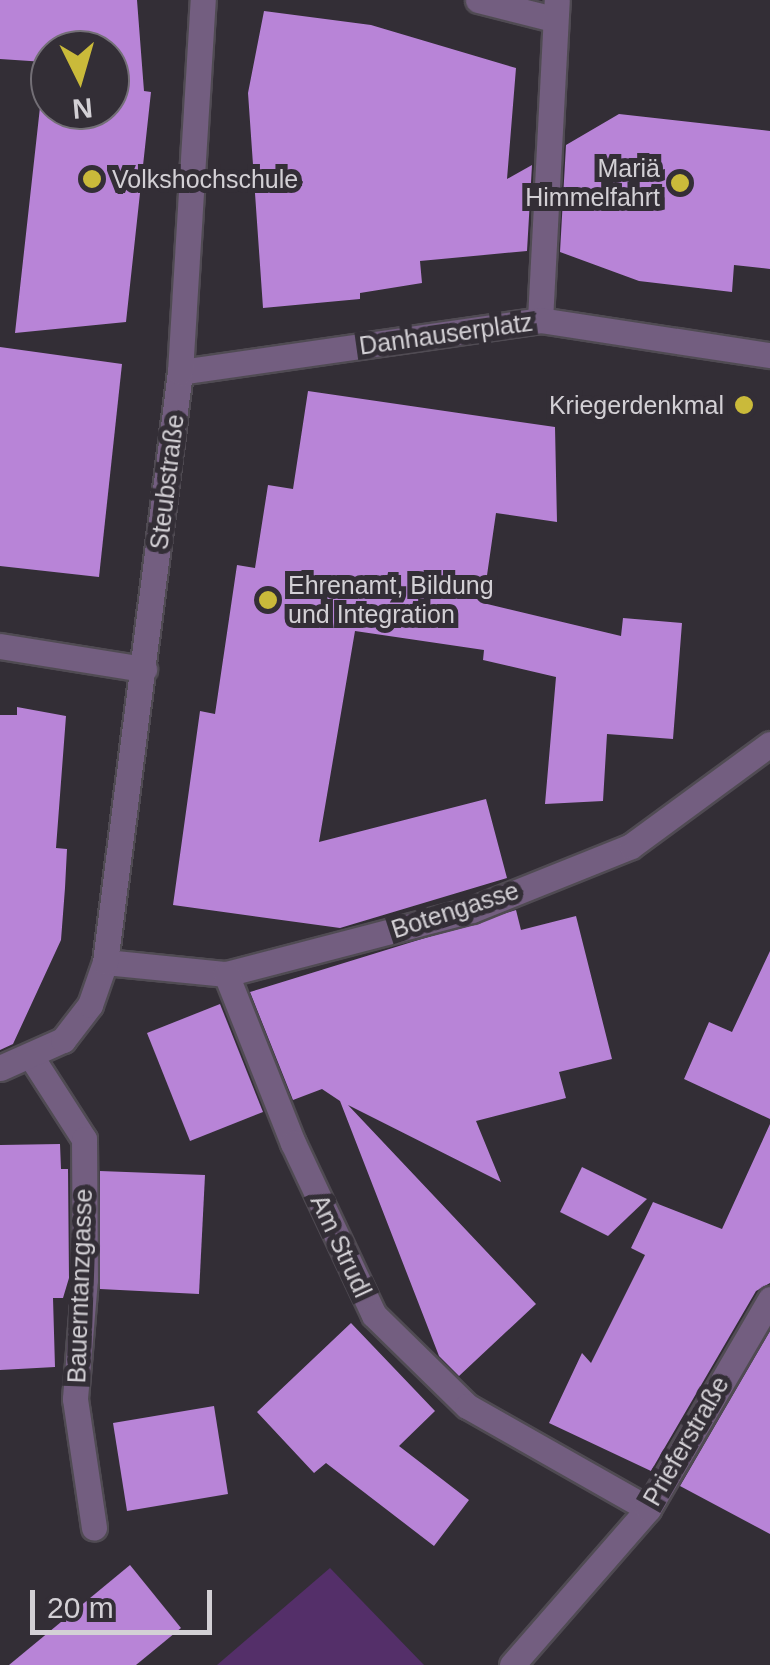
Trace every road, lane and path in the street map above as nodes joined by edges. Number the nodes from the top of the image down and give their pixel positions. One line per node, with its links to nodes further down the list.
1 (203, 0): 6 (street, Steubstraße)
2 (478, 0): 3 (street)
3 (555, 10): 4 (street)
4 (540, 320): 5 (street, Danhauserplatz); 6 (street, Danhauserplatz)
5 (770, 355)
6 (180, 372): 8 (street, Steubstraße)
7 (0, 646): 8 (street)
8 (144, 669): 10 (street, Steubstraße)
9 (770, 744): 11 (street, Botengasse)
10 (105, 962): 11 (street, Botengasse); 12 (street)
11 (226, 974): 15 (street, Am Strudl)
12 (32, 1058): 13 (street); 16 (street, Bauerntanzgasse)
13 (0, 1068)
14 (770, 1299): 15 (street, Prieferstraße)
15 (648, 1509): 17 (street, Prieferstraße)
16 (94, 1528)
17 (512, 1665)

